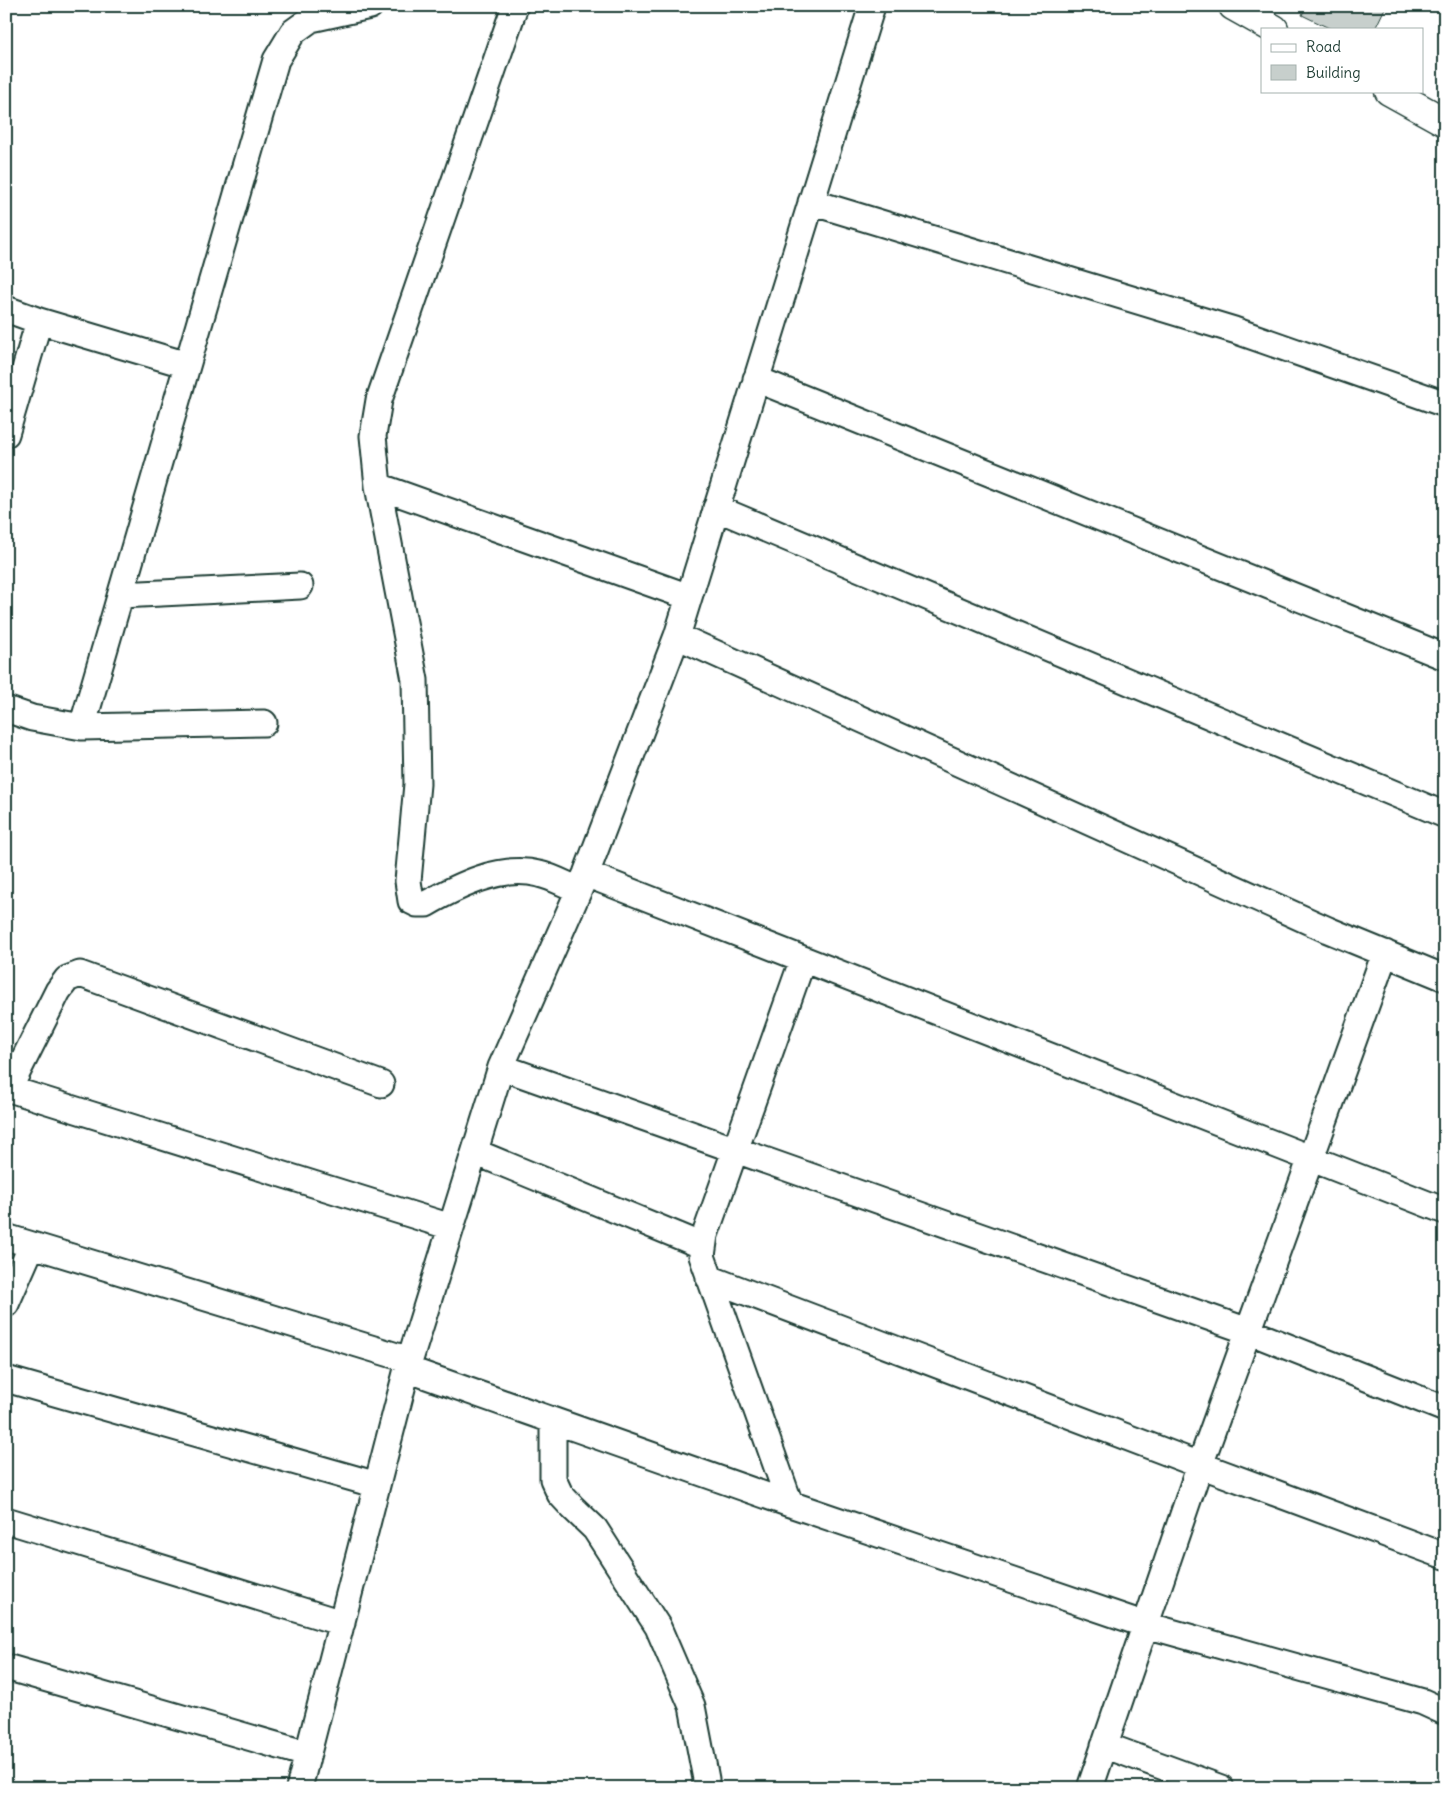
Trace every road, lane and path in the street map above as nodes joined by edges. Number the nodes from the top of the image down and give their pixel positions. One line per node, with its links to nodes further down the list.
1 (370, 6): 11 (street)
2 (515, 6): 15 (street)
3 (872, 6): 8 (street)
4 (1233, 6): 5 (main road)
5 (1272, 28)
6 (1391, 92): 7 (main road)
7 (1445, 122)
8 (810, 202): 12 (street); 13 (street)
9 (6, 309): 10 (street)
10 (39, 321): 11 (street); 14 (street)
11 (187, 365): 18 (street)
12 (756, 379): 16 (street); 21 (street)
13 (1445, 404)
14 (6, 434)
15 (378, 486): 19 (street); 26 (street)
16 (716, 508): 19 (street); 25 (street)
17 (300, 586): 18 (street)
18 (121, 594): 24 (street)
19 (689, 597): 20 (street)
20 (677, 636): 26 (street); 27 (street)
21 (1445, 657)
22 (6, 709): 24 (street)
23 (264, 722): 24 (street)
24 (82, 727)
25 (1445, 815)
26 (582, 882): 28 (street); 30 (street)
27 (1385, 953): 29 (street); 35 (street)
28 (803, 959): 33 (street); 35 (street)
29 (1445, 978)
30 (502, 1067): 33 (street); 34 (street)
31 (380, 1084): 32 (street)
32 (8, 1089): 37 (street)
33 (736, 1149): 40 (street); 43 (street)
34 (475, 1152): 37 (street); 40 (street)
35 (1311, 1158): 36 (street); 43 (street)
36 (1445, 1211)
37 (451, 1227): 44 (street)
38 (6, 1237): 39 (street)
39 (32, 1245): 42 (street); 44 (street)
40 (703, 1246): 41 (street)
41 (709, 1278): 48 (street); 50 (street)
42 (6, 1304)
43 (1248, 1331): 46 (street); 48 (street)
44 (409, 1365): 47 (street); 49 (street)
45 (6, 1379): 49 (street)
46 (1445, 1410)
47 (553, 1421): 50 (street); 60 (street)
48 (1200, 1465): 52 (street); 54 (street)
49 (377, 1485): 53 (street)
50 (790, 1504): 54 (street)
51 (6, 1520): 53 (street)
52 (1445, 1556)
53 (342, 1623): 58 (street)
54 (1146, 1625): 56 (street); 57 (street)
55 (6, 1667): 58 (street)
56 (1445, 1712)
57 (1104, 1745): 61 (street); 62 (street)
58 (308, 1754): 59 (street)
59 (299, 1788)
60 (705, 1788)
61 (1090, 1788)
62 (1221, 1788)

